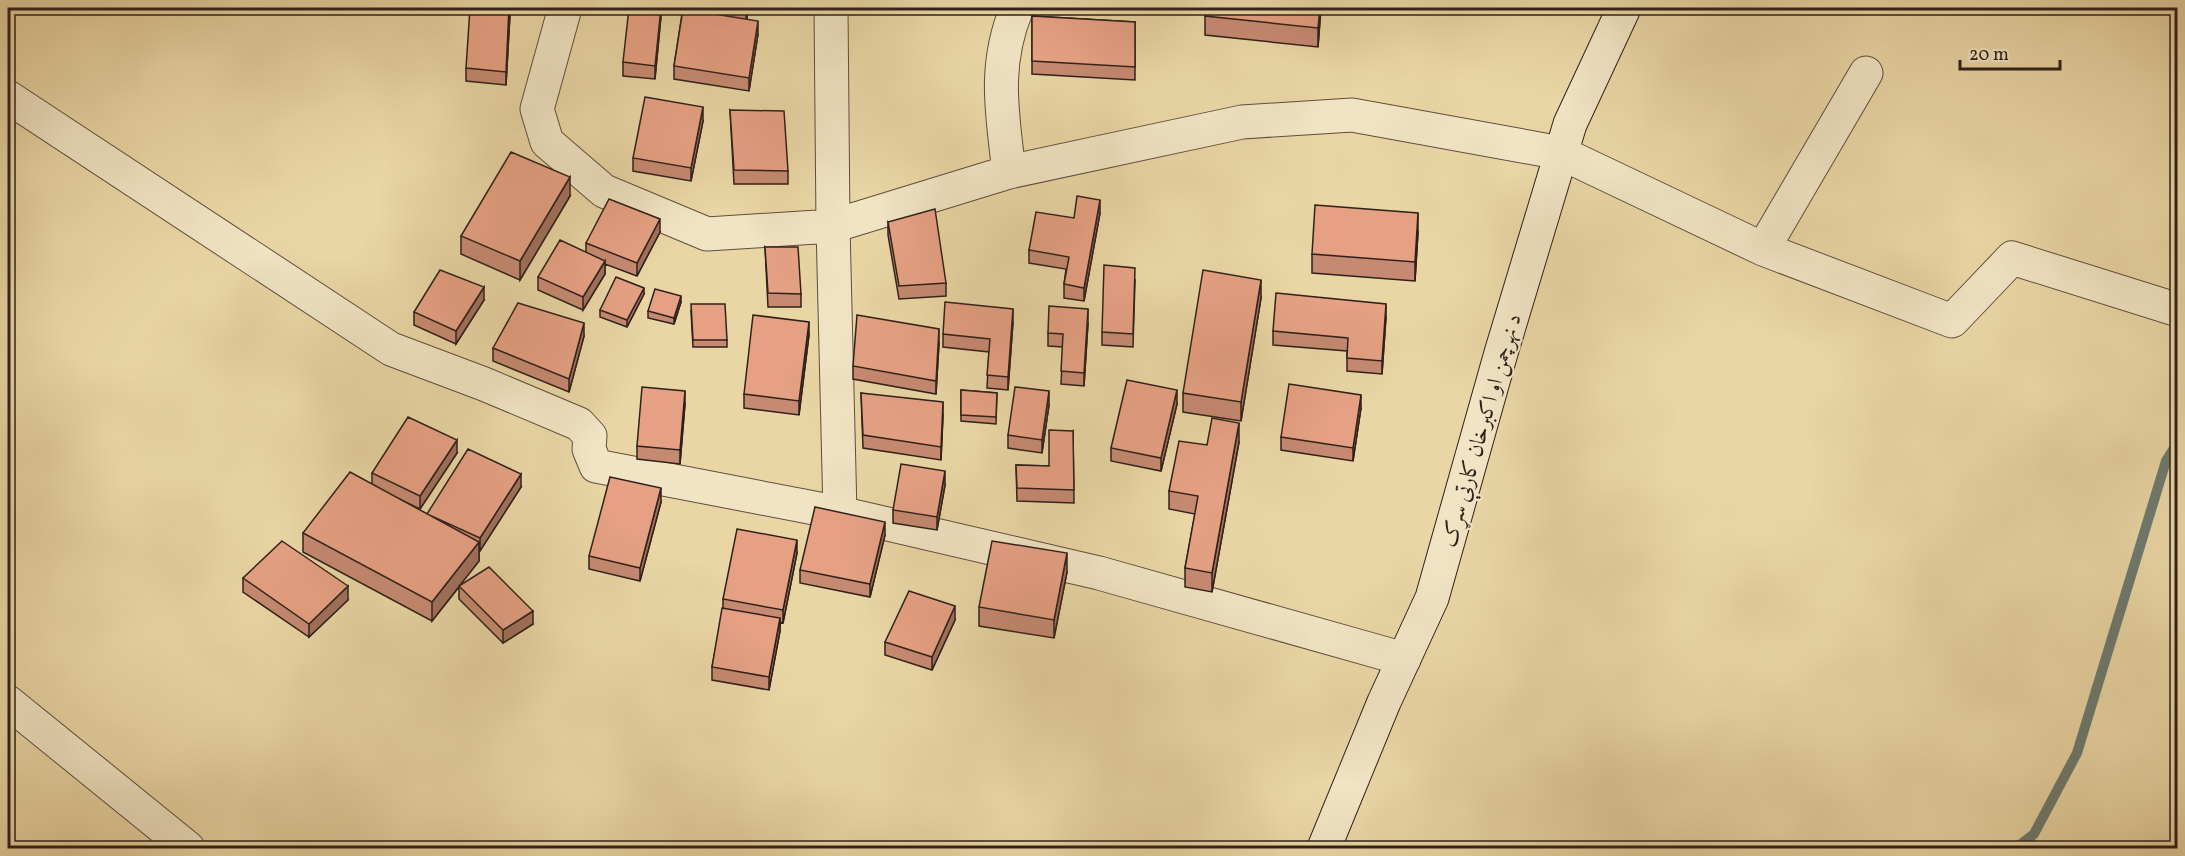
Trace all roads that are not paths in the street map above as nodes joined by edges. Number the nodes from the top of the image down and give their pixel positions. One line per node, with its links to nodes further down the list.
1 (565, 8): 9 (street)
2 (831, 8): 9 (street)
3 (1017, 8): 8 (street)
4 (1624, 8): 7 (street, د نهرچمن او اکبرخان کارتې سړک)
5 (1866, 73): 10 (street)
6 (8, 97): 12 (street)
7 (1561, 153): 8 (street); 10 (street); 13 (street, د نهرچمن او اکبرخان کارتې سړک)
8 (1009, 172): 9 (street)
9 (833, 226): 12 (street)
10 (1763, 249): 11 (street)
11 (2178, 310)
12 (840, 513): 13 (street)
13 (1404, 659): 16 (street, د نهرچمن او اکبرخان کارتې سړک)
14 (8, 702): 15 (street)
15 (188, 849)
16 (1324, 849)

